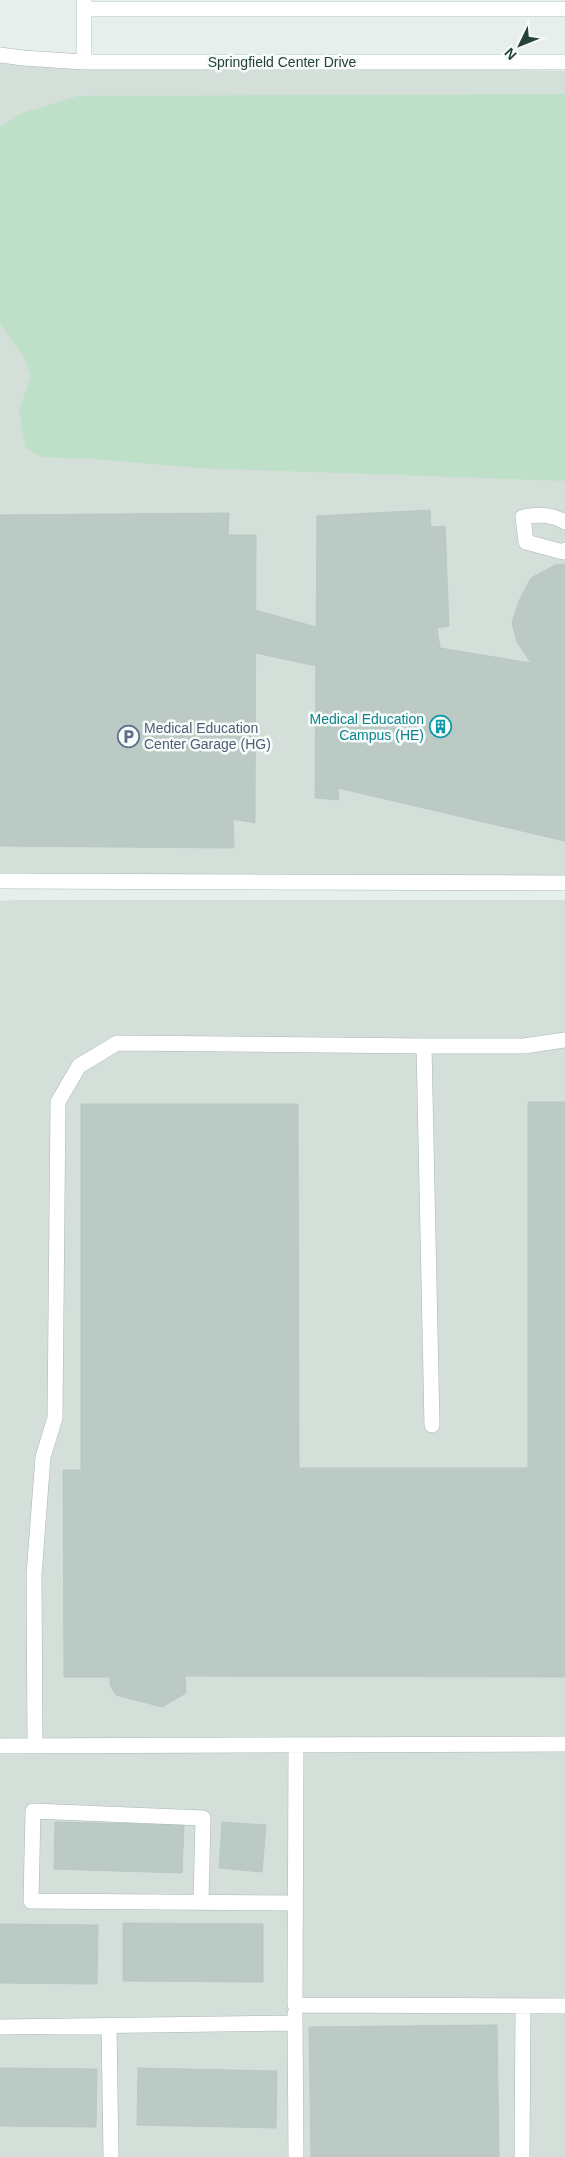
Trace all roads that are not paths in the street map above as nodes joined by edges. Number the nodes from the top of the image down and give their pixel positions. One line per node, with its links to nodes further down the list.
1 (84, 4): 2 (street); 4 (street)
2 (565, 9)
3 (0, 55): 4 (street, Springfield Center Drive)
4 (84, 62): 5 (street, Springfield Center Drive)
5 (565, 62)
6 (565, 522): 7 (street)
7 (565, 550)
8 (0, 881): 9 (street)
9 (565, 883)
10 (565, 1040): 11 (street)
11 (424, 1046): 12 (street); 16 (street)
12 (432, 1425)
13 (565, 1744): 14 (street)
14 (296, 1745): 16 (street); 18 (street)
15 (0, 1746): 16 (street)
16 (35, 1746)
17 (201, 1902): 17 (street); 18 (street)
18 (296, 1903): 19 (street)
19 (295, 2005): 20 (street); 22 (street)
20 (523, 2006): 21 (street); 27 (street)
21 (565, 2006)
22 (295, 2024): 23 (street); 26 (street)
23 (109, 2026): 24 (street); 25 (street)
24 (0, 2028)
25 (111, 2157)
26 (296, 2157)
27 (522, 2157)

